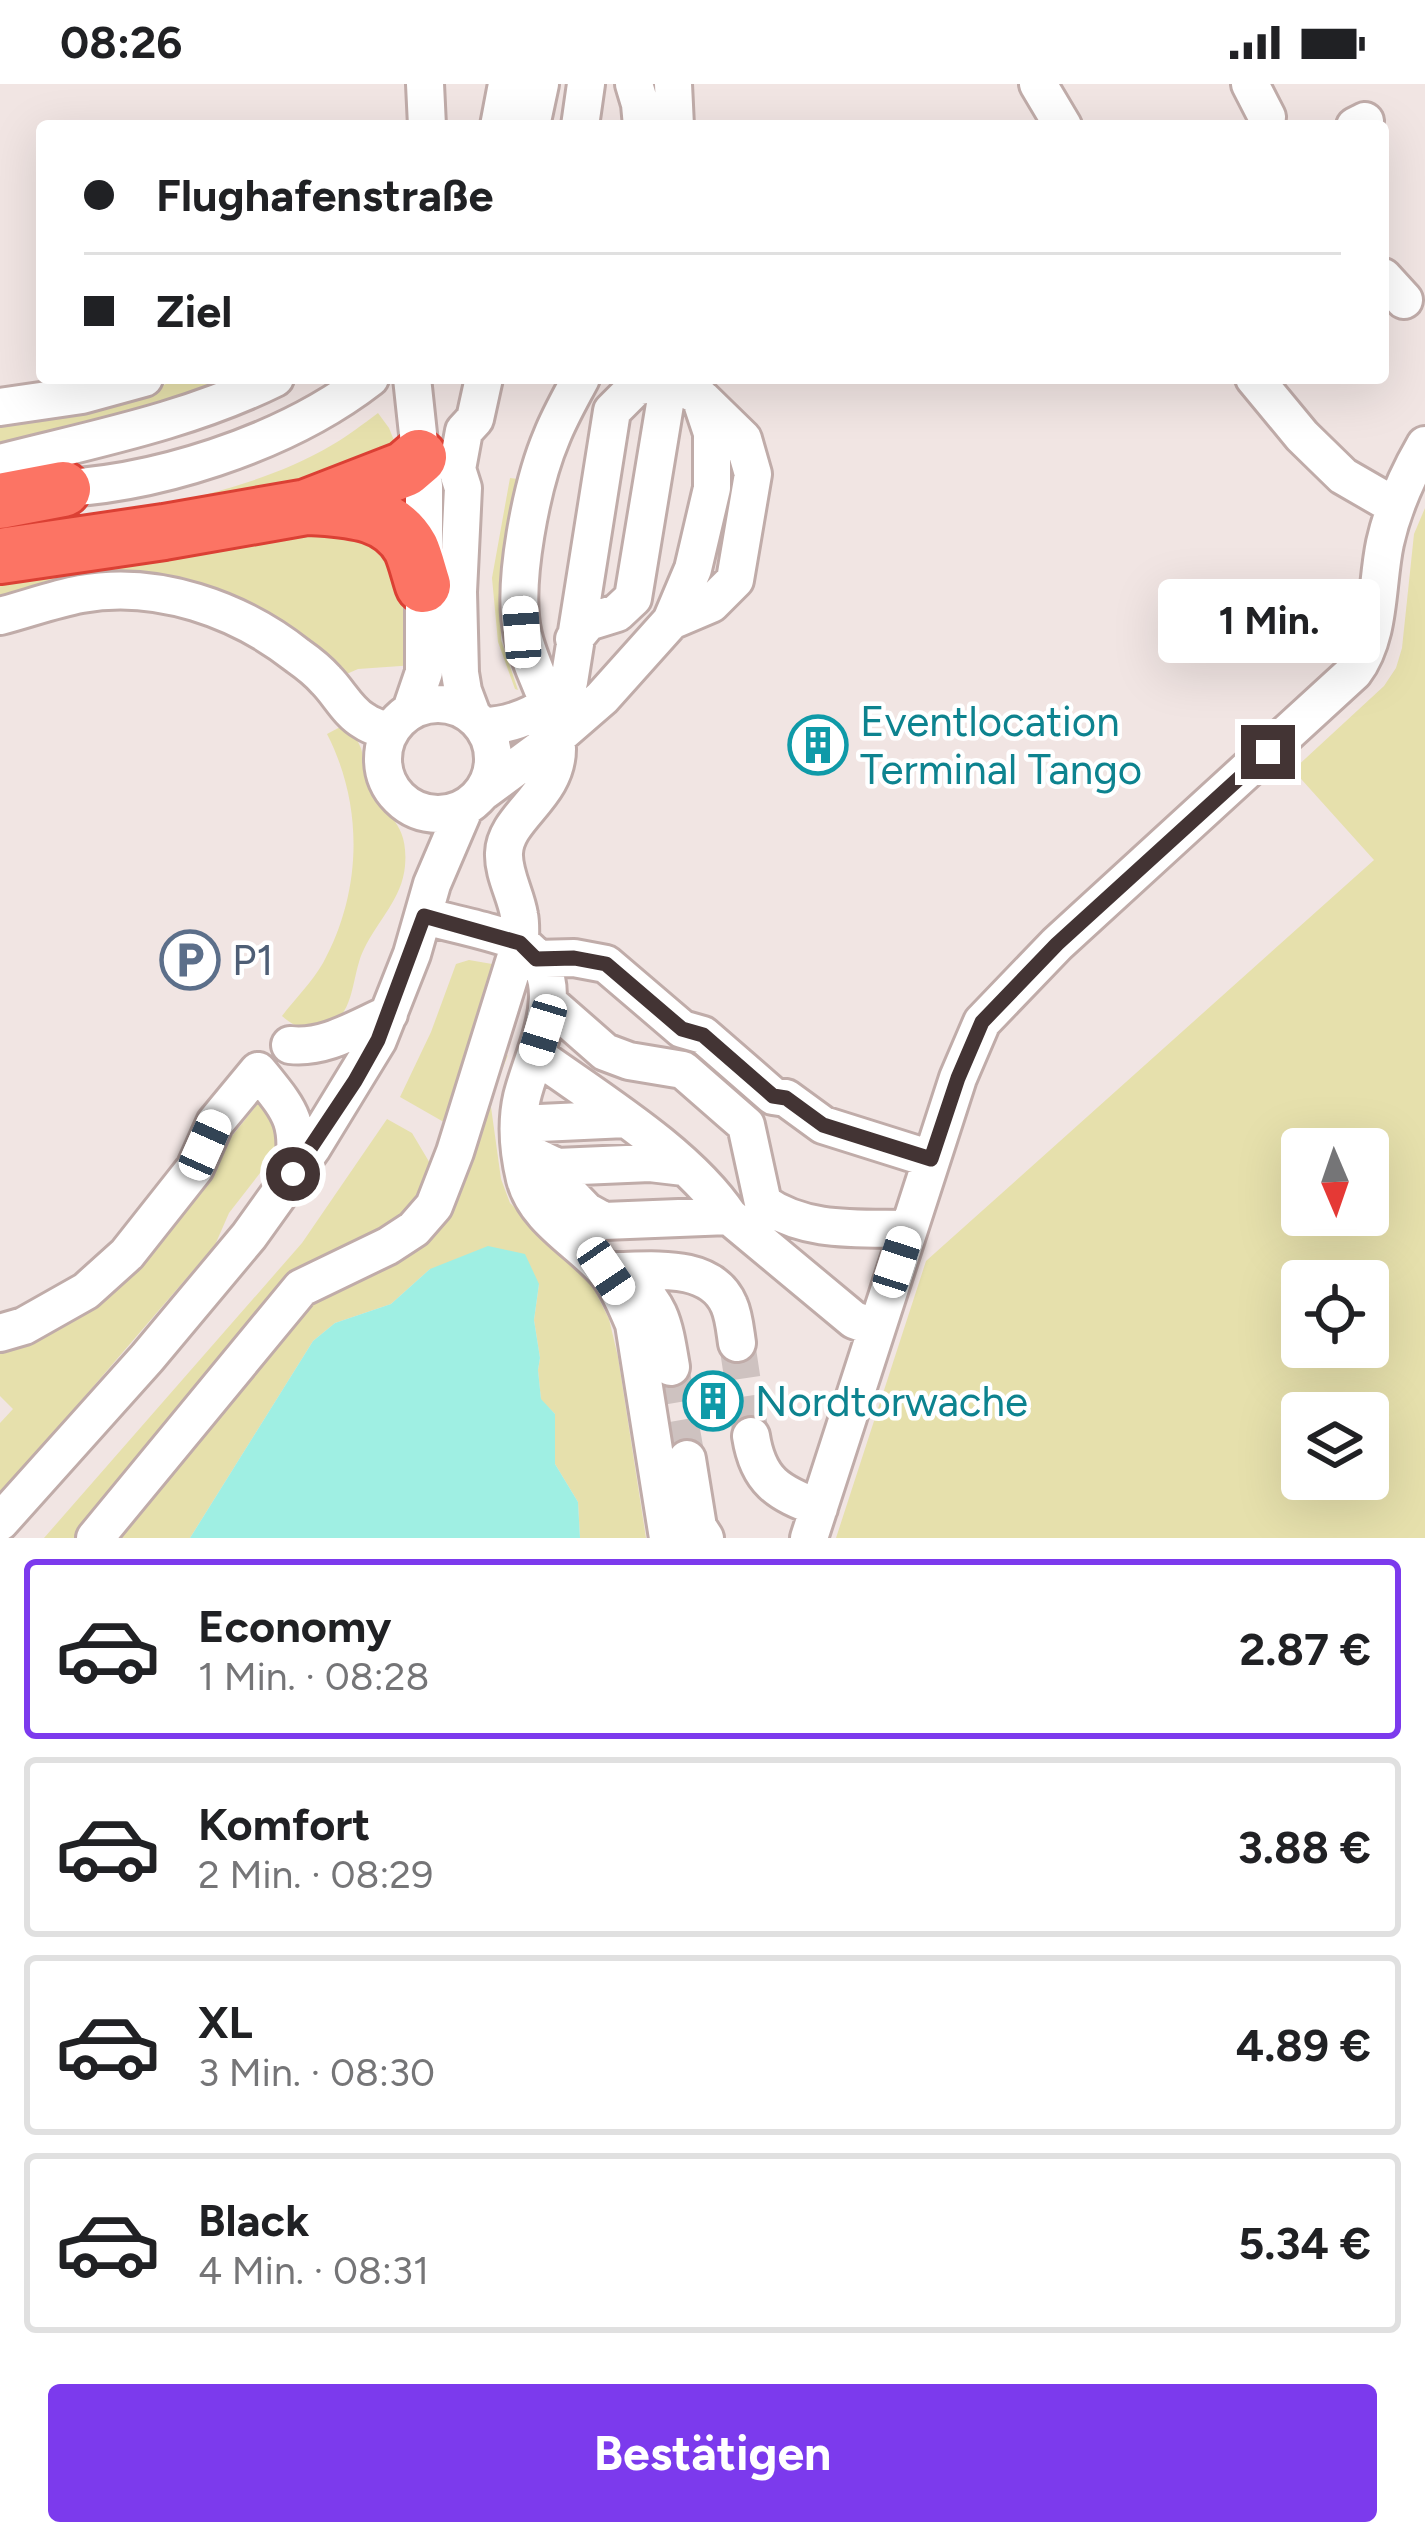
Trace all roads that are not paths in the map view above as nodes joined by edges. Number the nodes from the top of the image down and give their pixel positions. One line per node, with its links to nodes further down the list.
1 (425, 84): 10 (street)
2 (507, 84): 11 (street)
3 (540, 84): 12 (street)
4 (586, 84): 13 (street)
5 (634, 84): 14 (street)
6 (674, 84): 15 (street)
7 (1038, 84): 16 (street)
8 (1250, 84): 9 (street)
9 (1267, 117)
10 (428, 120)
11 (500, 120)
12 (532, 120)
13 (581, 120)
14 (641, 120)
15 (675, 120)
16 (1059, 120)
17 (122, 384): 25 (street)
18 (262, 384): 28 (street)
19 (361, 384): 29 (street)
20 (390, 384): 26 (street)
21 (483, 384): 35 (street)
22 (578, 384): 40 (street)
23 (1259, 384): 32 (street)
24 (688, 385): 37 (street); 37 (street); 40 (street)
25 (0, 407)
26 (418, 432): 33 (highway); 35 (street)
27 (1425, 445): 32 (street)
28 (0, 463)
29 (63, 488): 30 (street); 31 (highway)
30 (0, 489)
31 (0, 501)
32 (1395, 506): 52 (street)
33 (307, 507): 34 (highway); 35 (highway)
34 (0, 556)
35 (441, 588): 38 (street); 39 (street)
36 (0, 616): 39 (street)
37 (574, 640): 40 (street)
38 (477, 720): 39 (street); 40 (street); 41 (street)
39 (400, 721): 42 (street)
40 (553, 721): 41 (street); 44 (street)
41 (474, 799): 42 (street); 43 (street)
42 (404, 803): 43 (street)
43 (428, 900): 44 (street); 46 (street)
44 (528, 951): 45 (street); 52 (street); 66 (street)
45 (548, 1002): 47 (street); 56 (street)
46 (389, 1014): 49 (street); 49 (street)
47 (536, 1055): 50 (street); 51 (street)
48 (252, 1066): 49 (street); 54 (street); 59 (street)
49 (336, 1109): 54 (street)
50 (626, 1119): 51 (street); 53 (street)
51 (525, 1142): 53 (street); 55 (street); 57 (street)
52 (931, 1159): 56 (street)
53 (684, 1167): 55 (street)
54 (293, 1174): 64 (street)
55 (729, 1216): 58 (street)
56 (908, 1229): 58 (street)
57 (615, 1272): 60 (street); 61 (street); 67 (street)
58 (876, 1328): 65 (street)
59 (0, 1333)
60 (737, 1342)
61 (671, 1367)
62 (752, 1436): 65 (street)
63 (687, 1459): 68 (street)
64 (0, 1522)
65 (814, 1523)
66 (95, 1538)
67 (668, 1538)
68 (705, 1538)

